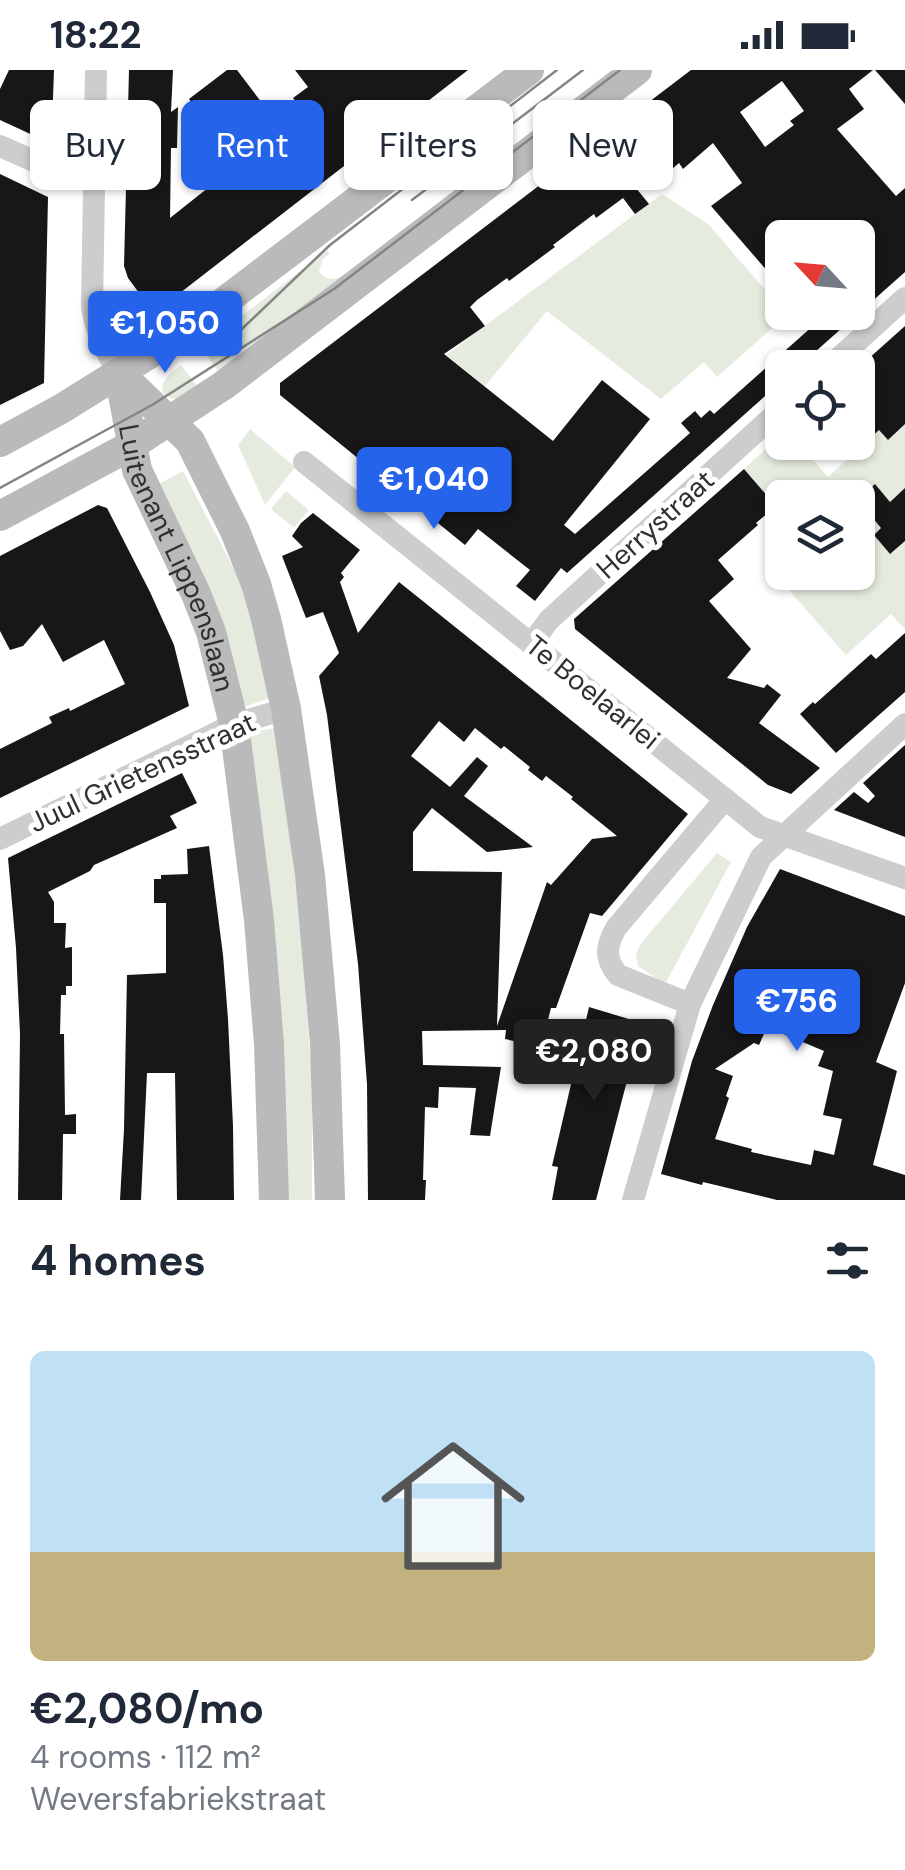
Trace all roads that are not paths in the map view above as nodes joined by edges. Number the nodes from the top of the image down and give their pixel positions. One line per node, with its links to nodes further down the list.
1 (96, 70): 4 (street)
2 (529, 70): 10 (main road)
3 (637, 70): 11 (main road)
4 (95, 100)
5 (0, 146): 6 (street)
6 (30, 159)
7 (93, 190): 10 (street)
8 (905, 298): 9 (street)
9 (848, 350)
10 (129, 367): 11 (main road, Luitenant Lippenslaan); 13 (main road); 14 (main road, Luitenant Lippenslaan)
11 (169, 422): 14 (main road); 18 (main road, Luitenant Lippenslaan)
12 (765, 423): 17 (street, Herrystraat)
13 (0, 442)
14 (132, 444): 16 (main road); 19 (main road, Luitenant Lippenslaan)
15 (304, 462): 17 (street, Te Boelaarlei)
16 (0, 516)
17 (532, 642): 21 (street, Te Boelaarlei)
18 (286, 708): 19 (street, Juul Grietensstraat); 27 (main road, Luitenant Lippenslaan)
19 (234, 724): 23 (street, Juul Grietensstraat); 26 (main road, Luitenant Lippenslaan)
20 (905, 724): 22 (street)
21 (725, 799): 22 (street, Te Boelaarlei); 25 (street)
22 (784, 834): 24 (street, Te Boelaarlei); 25 (street)
23 (0, 838)
24 (905, 878)
25 (690, 1004): 28 (street)
26 (274, 1200)
27 (330, 1200)
28 (632, 1200)

